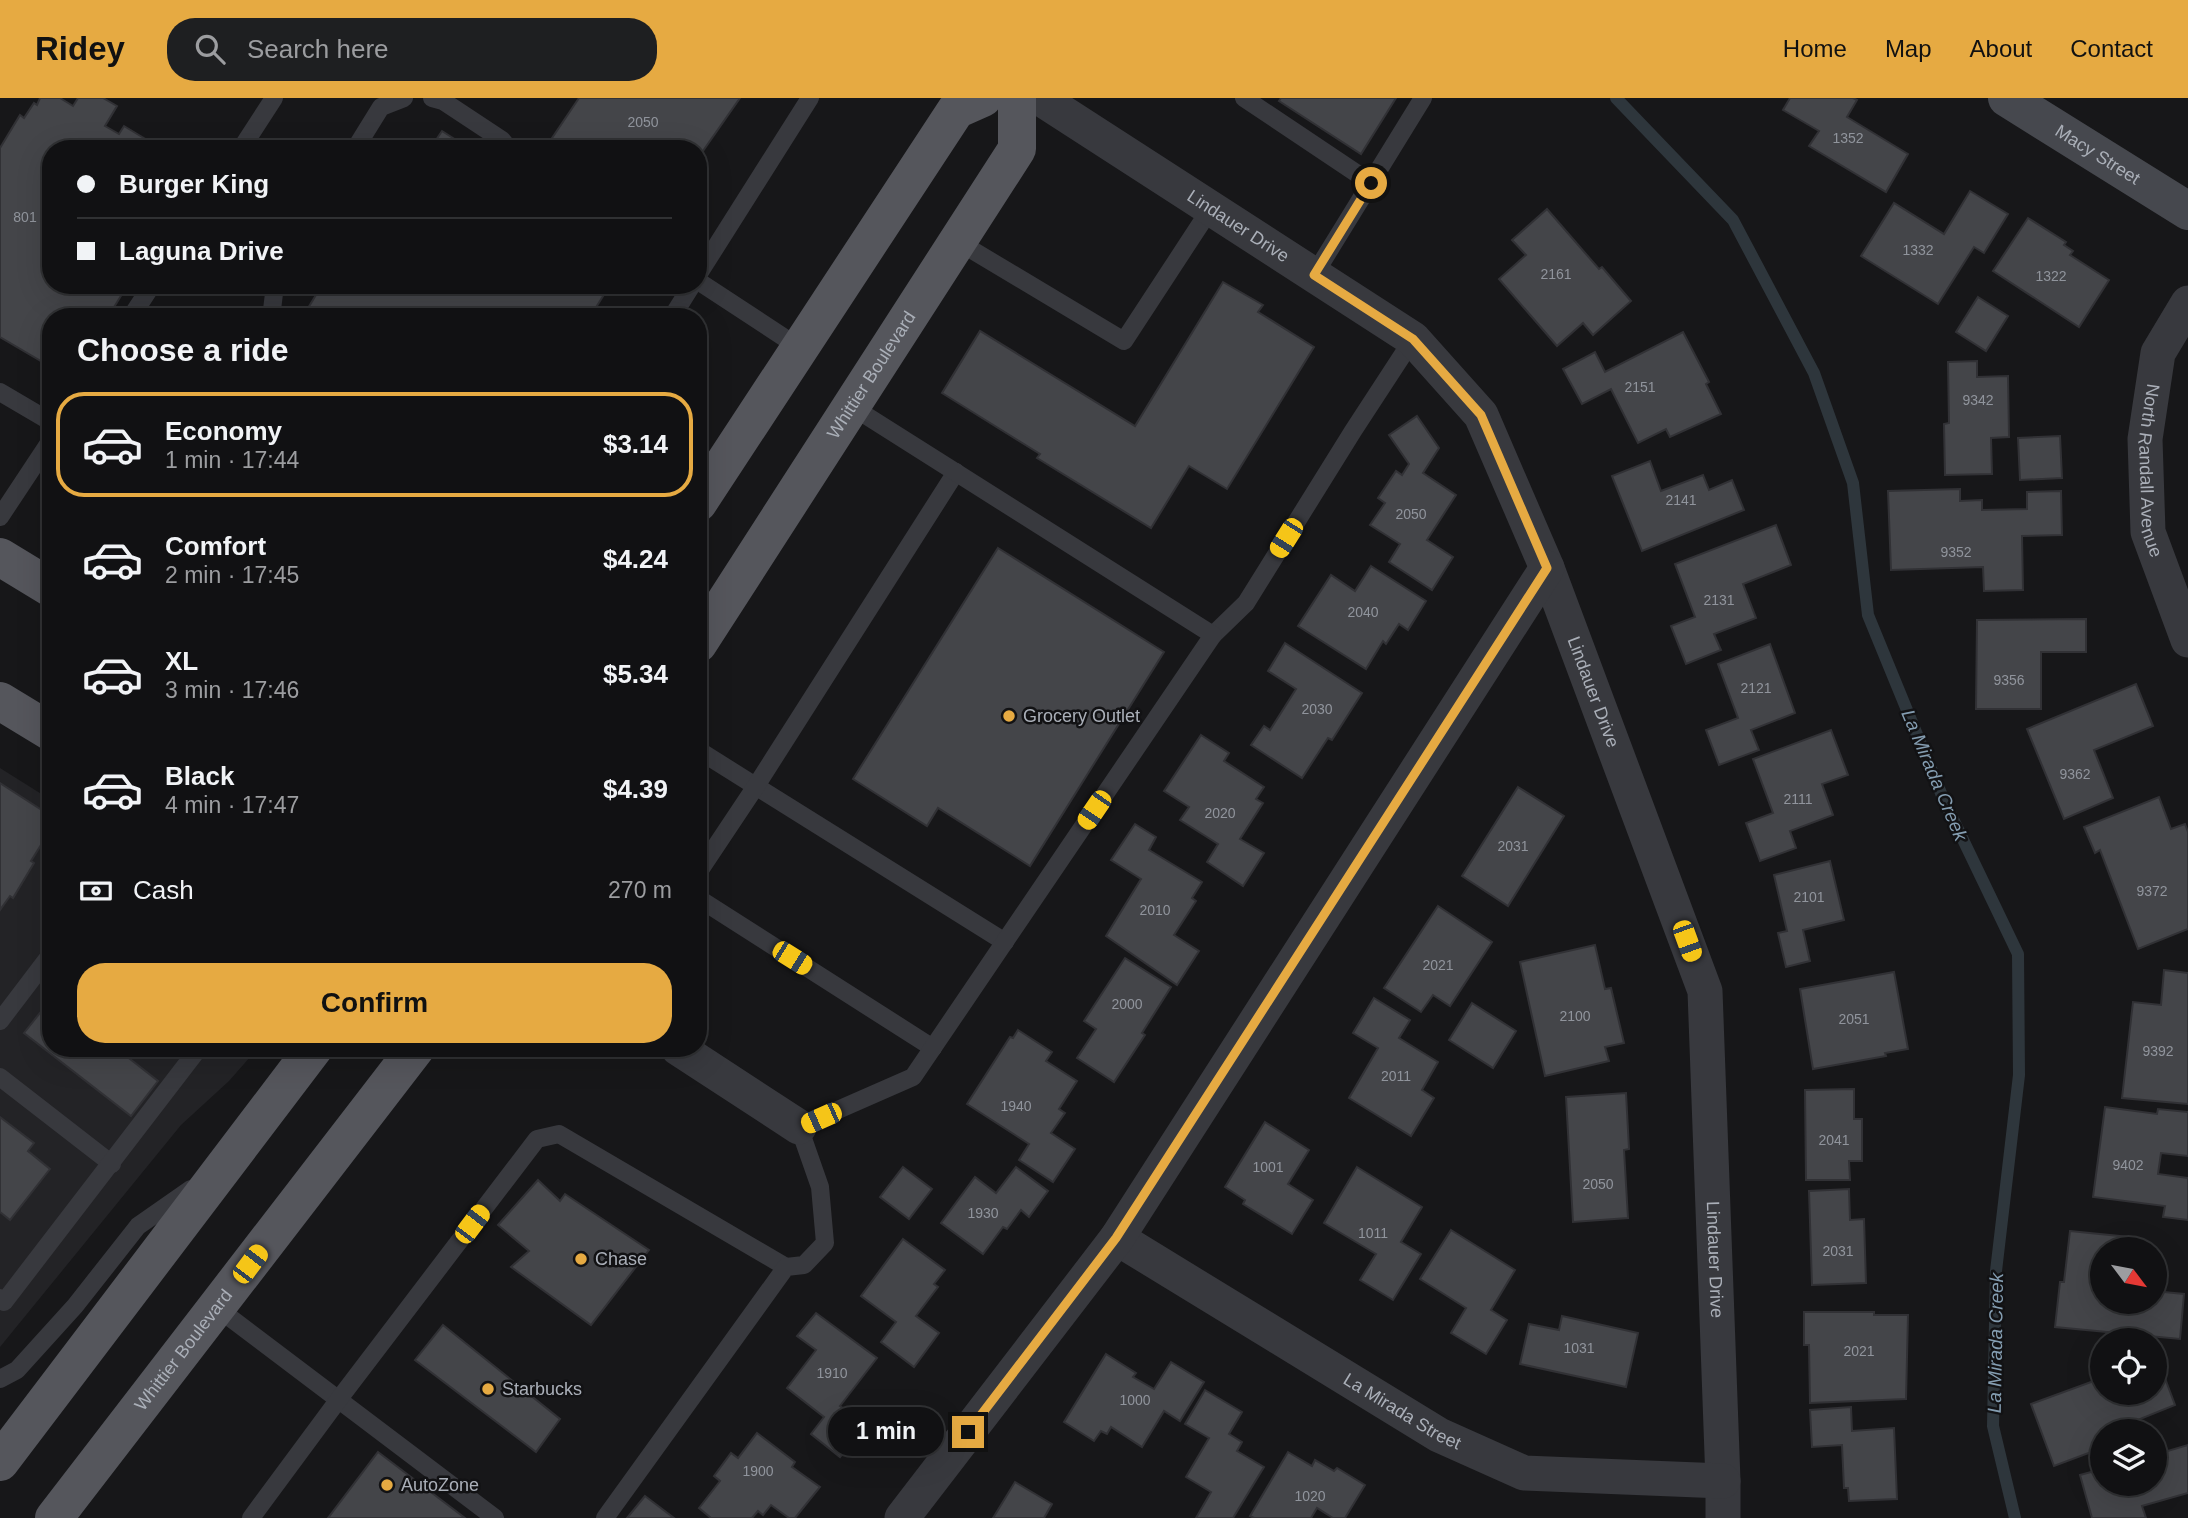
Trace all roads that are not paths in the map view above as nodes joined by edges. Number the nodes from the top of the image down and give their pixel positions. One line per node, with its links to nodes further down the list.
1 (274, 98): 11 (lane)
2 (404, 98): 12 (lane)
3 (432, 98): 13 (lane)
4 (810, 98): 18 (lane)
5 (983, 98): 23 (main road)
6 (1017, 98): 17 (main road, Whittier Boulevard)
7 (1040, 98): 15 (street, Lindauer Drive)
8 (1244, 98): 14 (lane)
9 (1423, 98): 14 (lane)
10 (2007, 98): 16 (street, Macy Street)
11 (247, 140)
12 (361, 140)
13 (502, 140)
14 (1371, 183): 19 (lane)
15 (1211, 208): 17 (lane); 19 (street, Lindauer Drive)
16 (2188, 211)
17 (957, 241): 25 (main road, Whittier Boulevard)
18 (707, 261)
19 (1314, 275): 22 (street, Lindauer Drive)
20 (707, 287): 23 (lane)
21 (2188, 303): 36 (street, North Randall Avenue)
22 (1413, 339): 32 (street, Lindauer Drive); 35 (lane)
23 (800, 348): 29 (main road)
24 (0, 392): 26 (lane)
25 (851, 406): 28 (lane); 34 (main road, Whittier Boulevard)
26 (42, 417)
27 (42, 454): 30 (lane)
28 (956, 472): 35 (lane); 40 (lane)
29 (707, 489)
30 (0, 517)
31 (0, 557): 33 (main road)
32 (1547, 568): 55 (street); 62 (street, Lindauer Drive)
33 (42, 583)
34 (707, 629)
35 (1213, 635): 43 (lane)
36 (2188, 640)
37 (0, 701): 38 (main road)
38 (42, 727)
39 (707, 756): 40 (lane)
40 (756, 786): 41 (lane); 43 (lane)
41 (707, 860)
42 (707, 904): 46 (lane)
43 (1005, 942): 46 (lane)
44 (42, 966): 45 (lane)
45 (0, 1021)
46 (933, 1048): 52 (lane)
47 (192, 1057): 53 (lane)
48 (307, 1057): 54 (main road)
49 (408, 1057): 58 (main road, Whittier Boulevard)
50 (692, 1057): 52 (street)
51 (0, 1077): 53 (lane)
52 (799, 1128): 56 (lane)
53 (112, 1164): 57 (lane)
54 (226, 1165): 59 (lane); 61 (main road)
55 (1116, 1238): 62 (street, La Mirada Street); 67 (street)
56 (786, 1267): 60 (lane); 66 (lane)
57 (0, 1298)
58 (216, 1307): 60 (lane); 63 (main road, Whittier Boulevard)
59 (0, 1379)
60 (338, 1399): 64 (lane); 65 (lane)
61 (0, 1462)
62 (1723, 1481): 68 (street, Lindauer Drive)
63 (54, 1518)
64 (251, 1518)
65 (495, 1518)
66 (605, 1518)
67 (902, 1518)
68 (1723, 1518)

